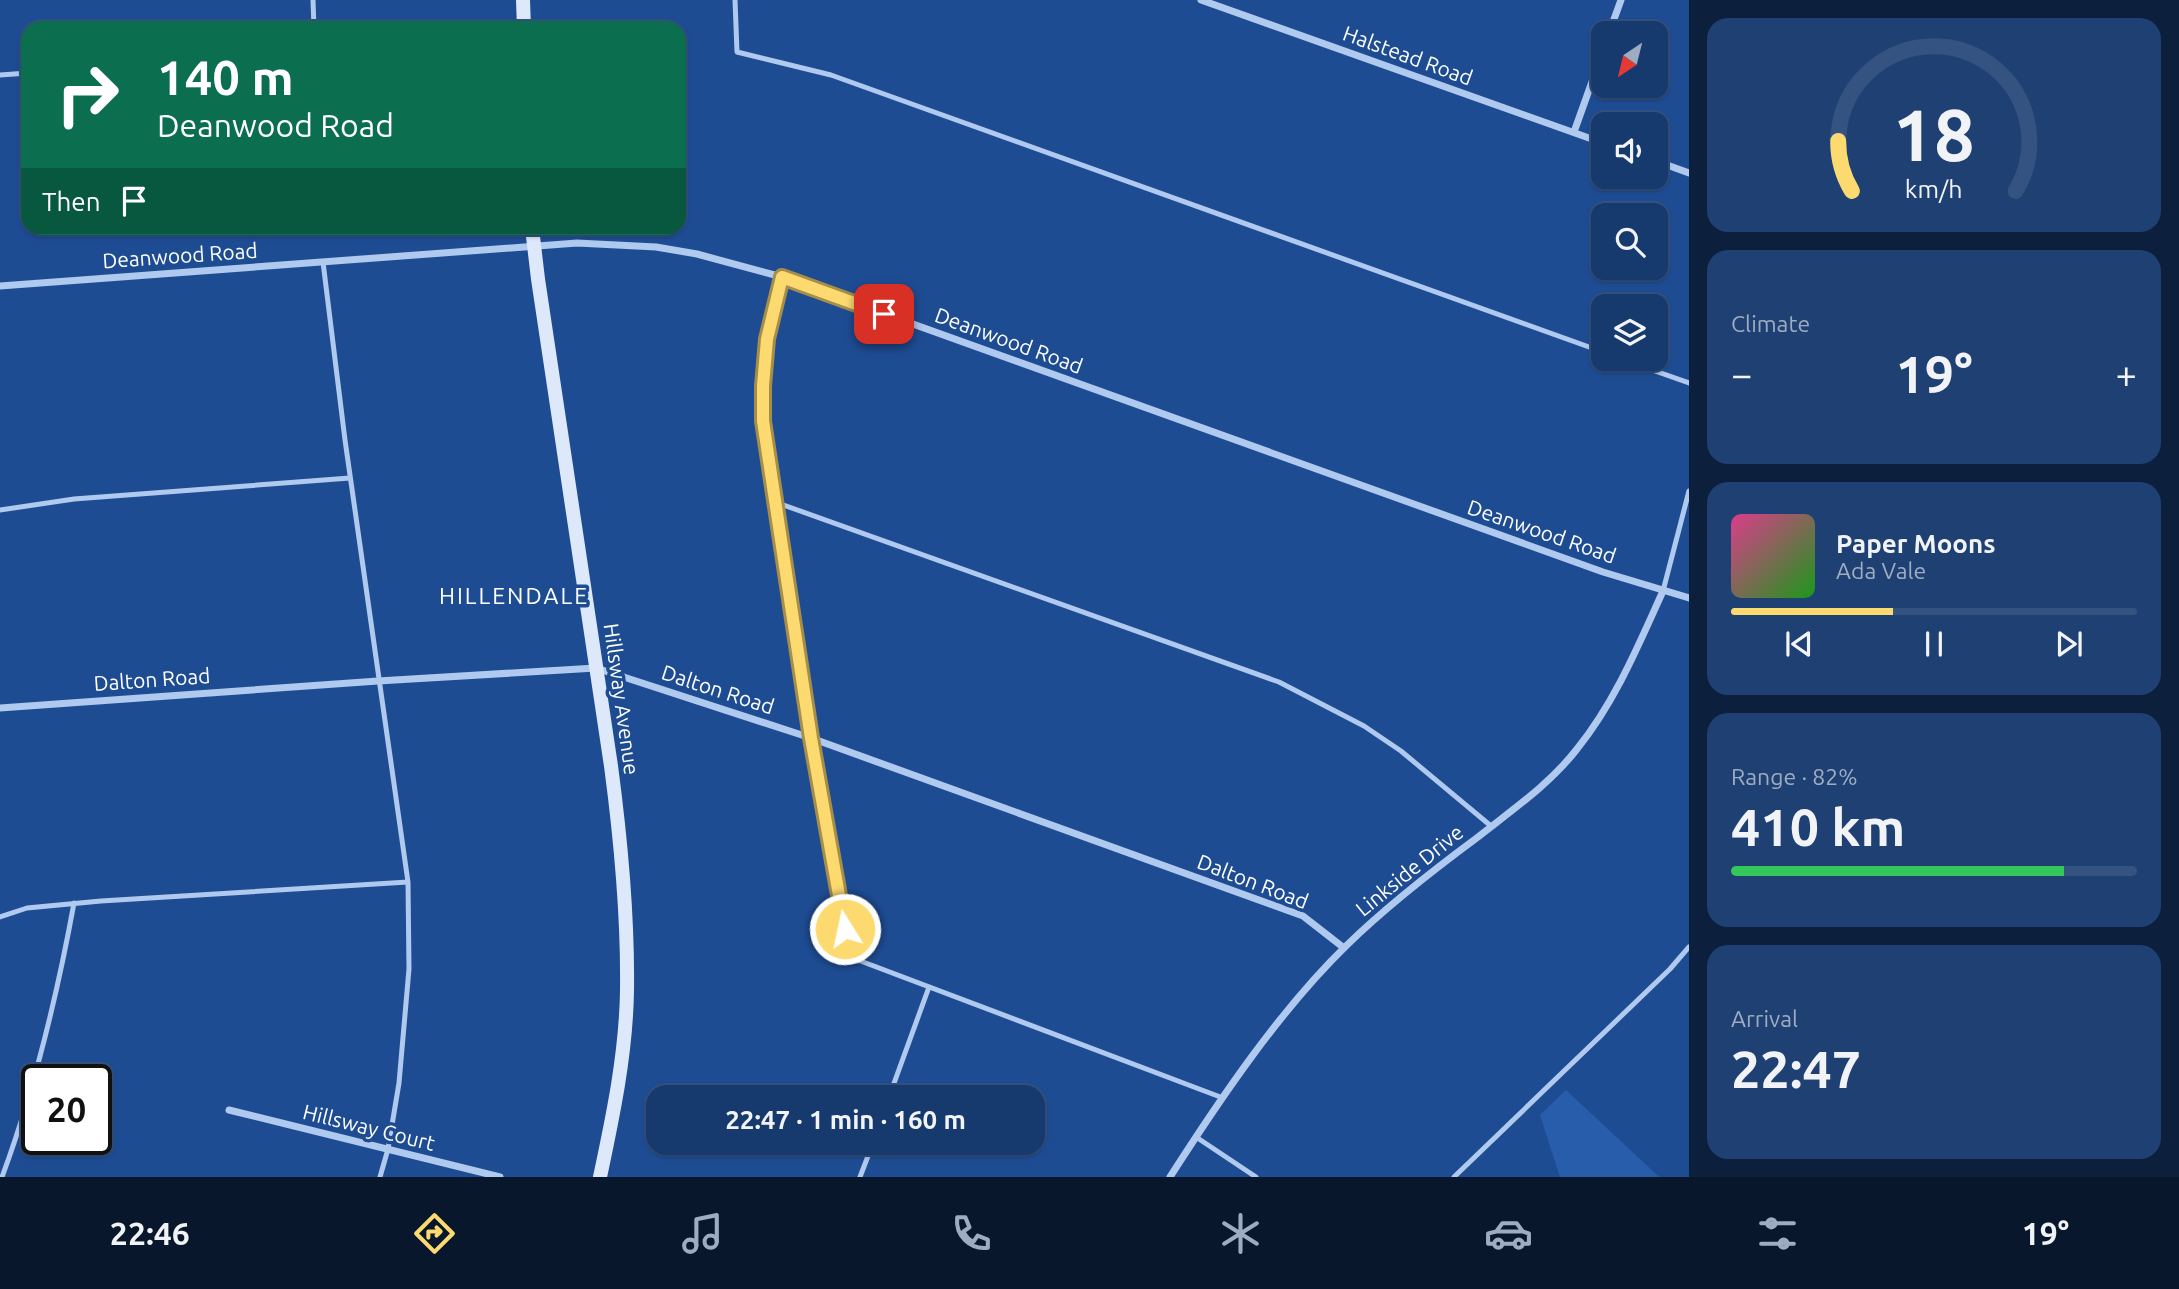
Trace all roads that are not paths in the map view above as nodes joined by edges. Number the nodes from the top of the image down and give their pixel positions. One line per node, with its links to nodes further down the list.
1 (313, 0): 6 (lane)
2 (523, 0): 7 (street)
3 (735, 0): 21 (lane)
4 (1201, 0): 12 (street, Halstead Road)
5 (1621, 0): 8 (street)
6 (314, 21)
7 (524, 21)
8 (1613, 21)
9 (21, 74): 10 (lane)
10 (0, 75)
11 (1591, 85): 12 (street)
12 (1574, 132): 13 (street, Halstead Road)
13 (1591, 138)
14 (1668, 165): 15 (street)
15 (1689, 173)
16 (533, 235): 17 (street, Hillsway Avenue)
17 (534, 246): 18 (street, Deanwood Road); 19 (street, Deanwood Road); 30 (street, Hillsway Avenue)
18 (323, 262): 20 (street, Deanwood Road); 24 (lane)
19 (782, 277): 26 (lane); 28 (street, Deanwood Road)
20 (0, 286)
21 (1591, 348)
22 (1655, 371): 23 (lane)
23 (1689, 383)
24 (350, 478): 27 (lane); 31 (lane)
25 (1689, 491): 28 (lane)
26 (775, 502): 33 (lane); 34 (lane)
27 (0, 510)
28 (1663, 591): 29 (street, Deanwood Road); 34 (street, Linkside Drive)
29 (1689, 598)
30 (596, 668): 31 (street, Dalton Road); 33 (street, Dalton Road); 50 (street, Hillsway Avenue)
31 (378, 681): 32 (street, Dalton Road); 35 (lane)
32 (0, 708)
33 (811, 738): 39 (street, Dalton Road); 40 (lane)
34 (1491, 826): 39 (street, Linkside Drive)
35 (408, 882): 36 (lane); 45 (lane)
36 (74, 903): 37 (lane); 47 (lane)
37 (0, 917)
38 (1689, 947): 54 (lane)
39 (1344, 948): 42 (street, Linkside Drive)
40 (929, 987): 41 (lane); 42 (lane)
41 (893, 1085)
42 (1223, 1098): 44 (street, Linkside Drive)
43 (229, 1110): 45 (street, Hillsway Court)
44 (1196, 1137): 52 (street, Linkside Drive); 53 (lane)
45 (388, 1149): 48 (lane); 49 (street, Hillsway Court)
46 (868, 1155): 51 (lane)
47 (2, 1177)
48 (380, 1177)
49 (500, 1177)
50 (600, 1177)
51 (860, 1177)
52 (1170, 1177)
53 (1256, 1177)
54 (1454, 1177)

